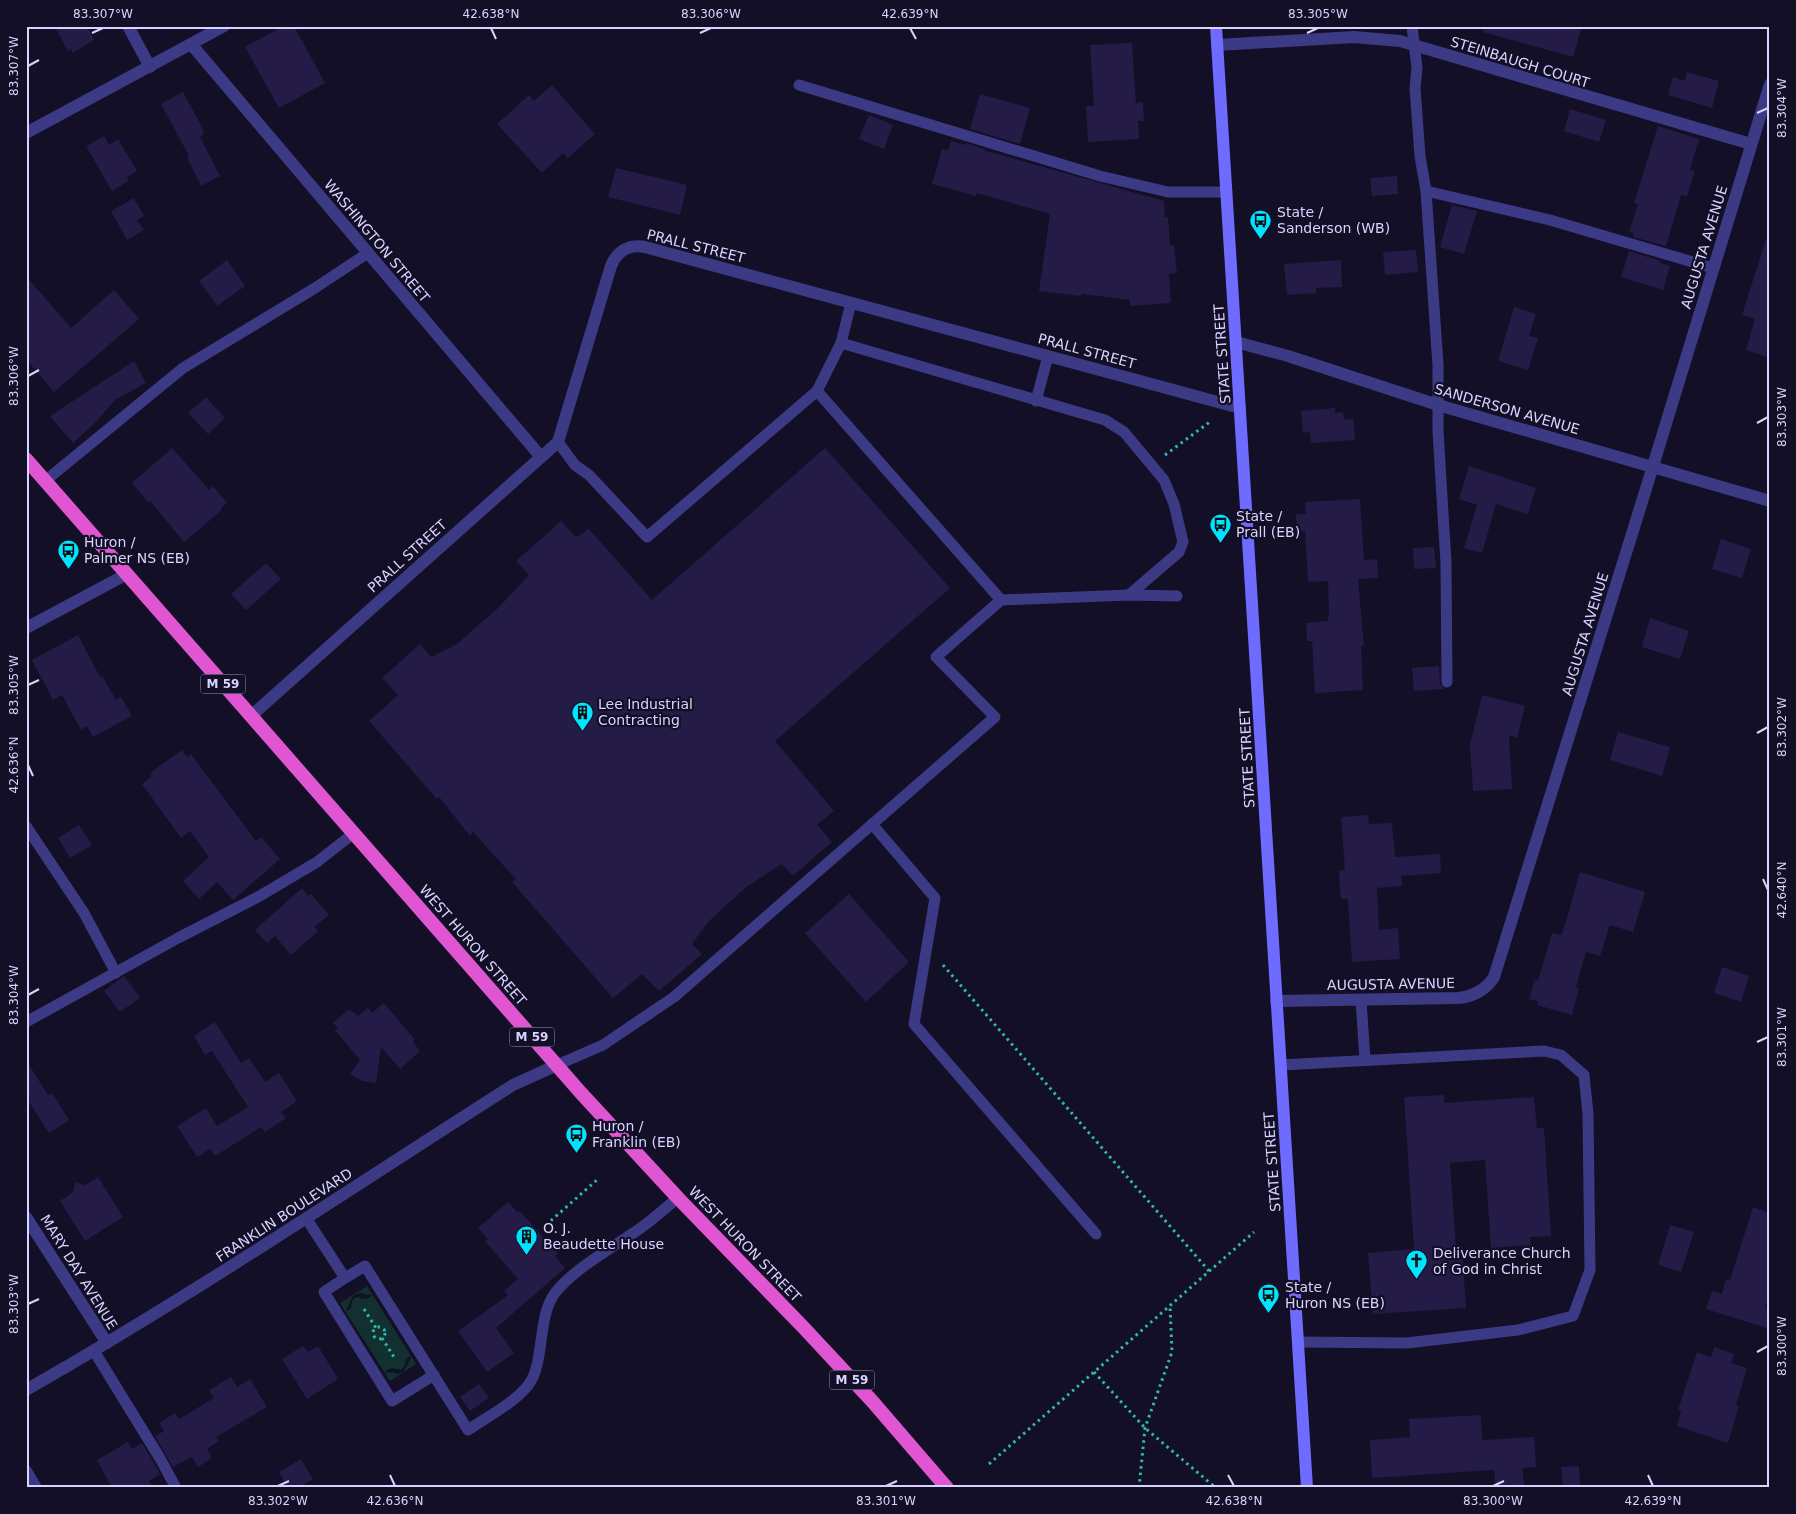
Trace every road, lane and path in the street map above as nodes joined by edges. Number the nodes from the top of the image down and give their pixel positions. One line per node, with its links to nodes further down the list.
1 (128, 26): 8 (street)
2 (224, 26): 5 (street)
3 (1216, 26): 6 (main road, STATE STREET)
4 (1412, 26): 7 (lane)
5 (191, 44): 8 (street); 15 (street, WASHINGTON STREET)
6 (1217, 45): 7 (street, STEINBAUGH COURT); 14 (main road, STATE STREET)
7 (1415, 46): 12 (street, STEINBAUGH COURT); 13 (lane)
8 (150, 67): 11 (street)
9 (799, 84): 14 (lane)
10 (1770, 84): 12 (street, AUGUSTA AVENUE)
11 (26, 133)
12 (1751, 144): 16 (street, AUGUSTA AVENUE)
13 (1426, 191): 16 (lane); 23 (lane)
14 (1227, 192): 18 (main road, STATE STREET)
15 (368, 253): 28 (street, WASHINGTON STREET); 31 (lane)
16 (1713, 268): 30 (street, AUGUSTA AVENUE)
17 (851, 303): 19 (lane); 20 (street, PRALL STREET); 26 (street, PRALL STREET)
18 (1236, 342): 23 (street, SANDERSON AVENUE); 24 (main road, STATE STREET)
19 (841, 343): 21 (lane); 22 (lane)
20 (1048, 356): 22 (lane); 24 (street, PRALL STREET)
21 (817, 391): 26 (lane); 36 (lane)
22 (1036, 401): 34 (lane)
23 (1438, 405): 30 (street, SANDERSON AVENUE); 38 (lane)
24 (1240, 408): 46 (main road, STATE STREET)
25 (1211, 421): 27 (path)
26 (558, 442): 28 (street, PRALL STREET)
27 (1163, 456)
28 (541, 457): 39 (street, PRALL STREET)
29 (26, 459): 31 (highway, WEST HURON STREET / M 59)
30 (1653, 467): 32 (street, SANDERSON AVENUE); 45 (street, AUGUSTA AVENUE)
31 (46, 481): 33 (highway, WEST HURON STREET / M 59)
32 (1770, 501)
33 (127, 574): 37 (street); 39 (highway, WEST HURON STREET / M 59)
34 (1129, 595): 35 (lane); 36 (lane)
35 (1177, 596)
36 (1002, 600): 40 (lane)
37 (26, 628)
38 (1447, 682)
39 (251, 716): 42 (highway, WEST HURON STREET / M 59)
40 (872, 824): 49 (lane); 57 (lane)
41 (26, 826): 44 (lane)
42 (354, 834): 44 (lane); 49 (highway, WEST HURON STREET / M 59)
43 (943, 965): 58 (path)
44 (116, 973): 47 (lane)
45 (1361, 1000): 46 (street, AUGUSTA AVENUE); 48 (lane)
46 (1276, 1001): 50 (main road, STATE STREET)
47 (26, 1022)
48 (1365, 1060): 50 (lane); 64 (lane)
49 (557, 1065): 52 (highway, WEST HURON STREET / M 59); 54 (street, FRANKLIN BOULEVARD)
50 (1281, 1065): 64 (main road, STATE STREET)
51 (598, 1179): 55 (path)
52 (678, 1198): 69 (lane); 76 (highway, WEST HURON STREET / M 59)
53 (26, 1217): 65 (street, MARY DAY AVENUE)
54 (306, 1218): 59 (lane); 65 (street, FRANKLIN BOULEVARD)
55 (546, 1225)
56 (1254, 1232): 58 (path)
57 (1096, 1234)
58 (1210, 1271): 60 (path)
59 (345, 1278): 69 (lane); 69 (lane)
60 (1170, 1305): 68 (path); 71 (path)
61 (364, 1310): 62 (path)
62 (376, 1328): 63 (path); 63 (path)
63 (382, 1338): 67 (path)
64 (1298, 1342): 79 (main road, STATE STREET)
65 (107, 1343): 66 (street, FRANKLIN BOULEVARD)
66 (94, 1351): 70 (street, FRANKLIN BOULEVARD); 75 (lane)
67 (394, 1357)
68 (1094, 1372): 71 (path); 72 (path)
69 (434, 1375)
70 (26, 1390)
71 (1145, 1428): 77 (path); 78 (path)
72 (989, 1464)
73 (26, 1471): 74 (street)
74 (36, 1488)
75 (176, 1488)
76 (947, 1488)
77 (1139, 1488)
78 (1216, 1488)
79 (1307, 1488)

